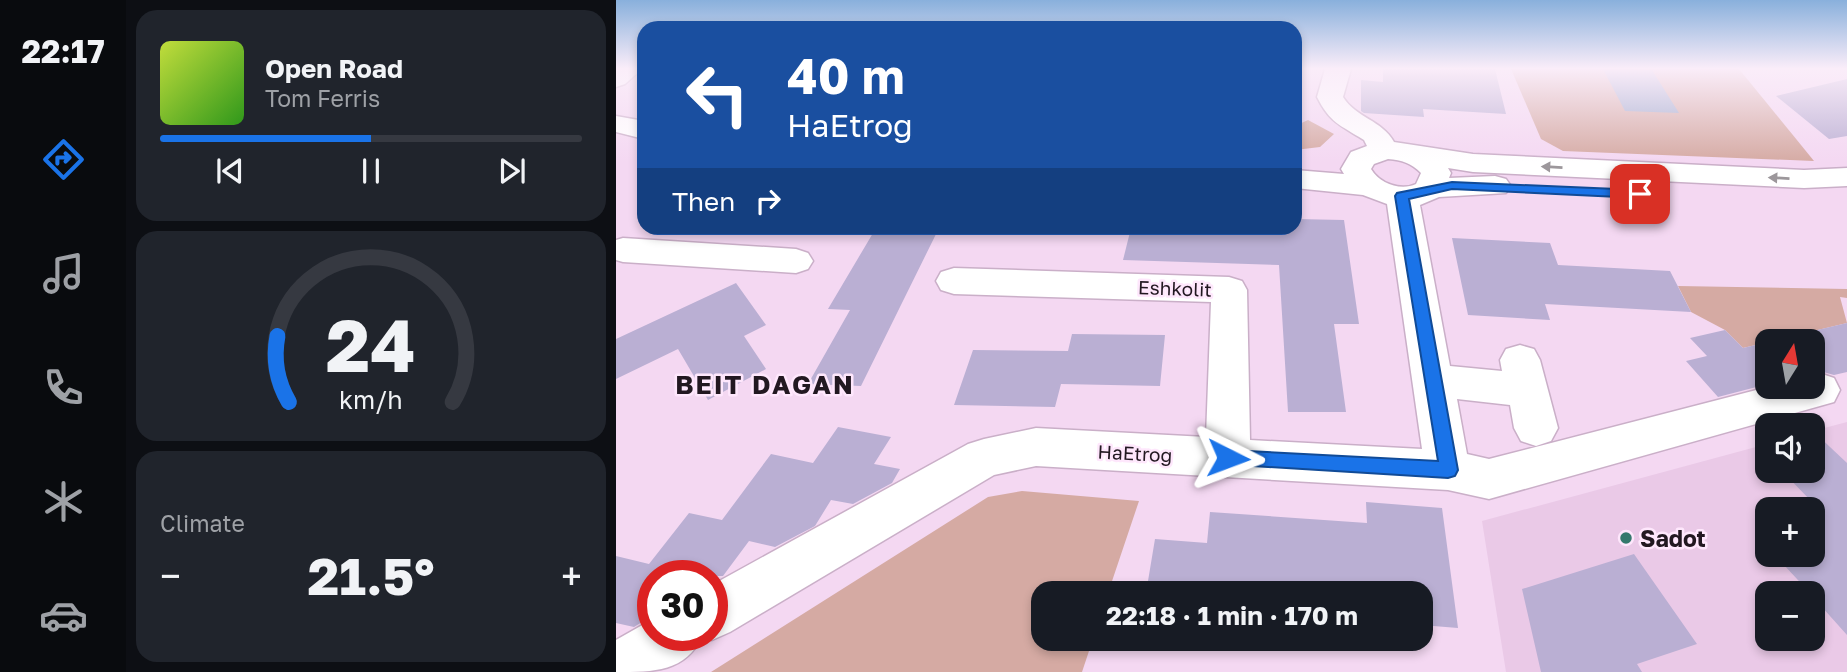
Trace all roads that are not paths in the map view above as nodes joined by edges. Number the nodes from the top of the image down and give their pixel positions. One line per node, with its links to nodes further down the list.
1 (1332, 100): 8 (street)
2 (616, 124): 3 (street)
3 (637, 128)
4 (1519, 141): 8 (street)
5 (616, 146): 6 (street)
6 (637, 149)
7 (1302, 161): 8 (street)
8 (1390, 167): 9 (street, one-way to 8); 10 (street); 11 (street); 15 (street)
9 (1847, 177)
10 (1302, 178)
11 (1847, 202)
12 (629, 245): 13 (street)
13 (796, 261)
14 (954, 281): 18 (street, Eshkolit)
15 (1433, 380): 16 (street); 19 (street)
16 (1527, 393)
17 (1785, 399): 19 (street, HaEtrog)
18 (1228, 458): 19 (street, HaEtrog); 20 (street, HaEtrog)
19 (1448, 470)
20 (728, 605)
21 (649, 651): 22 (street)
22 (616, 670)

